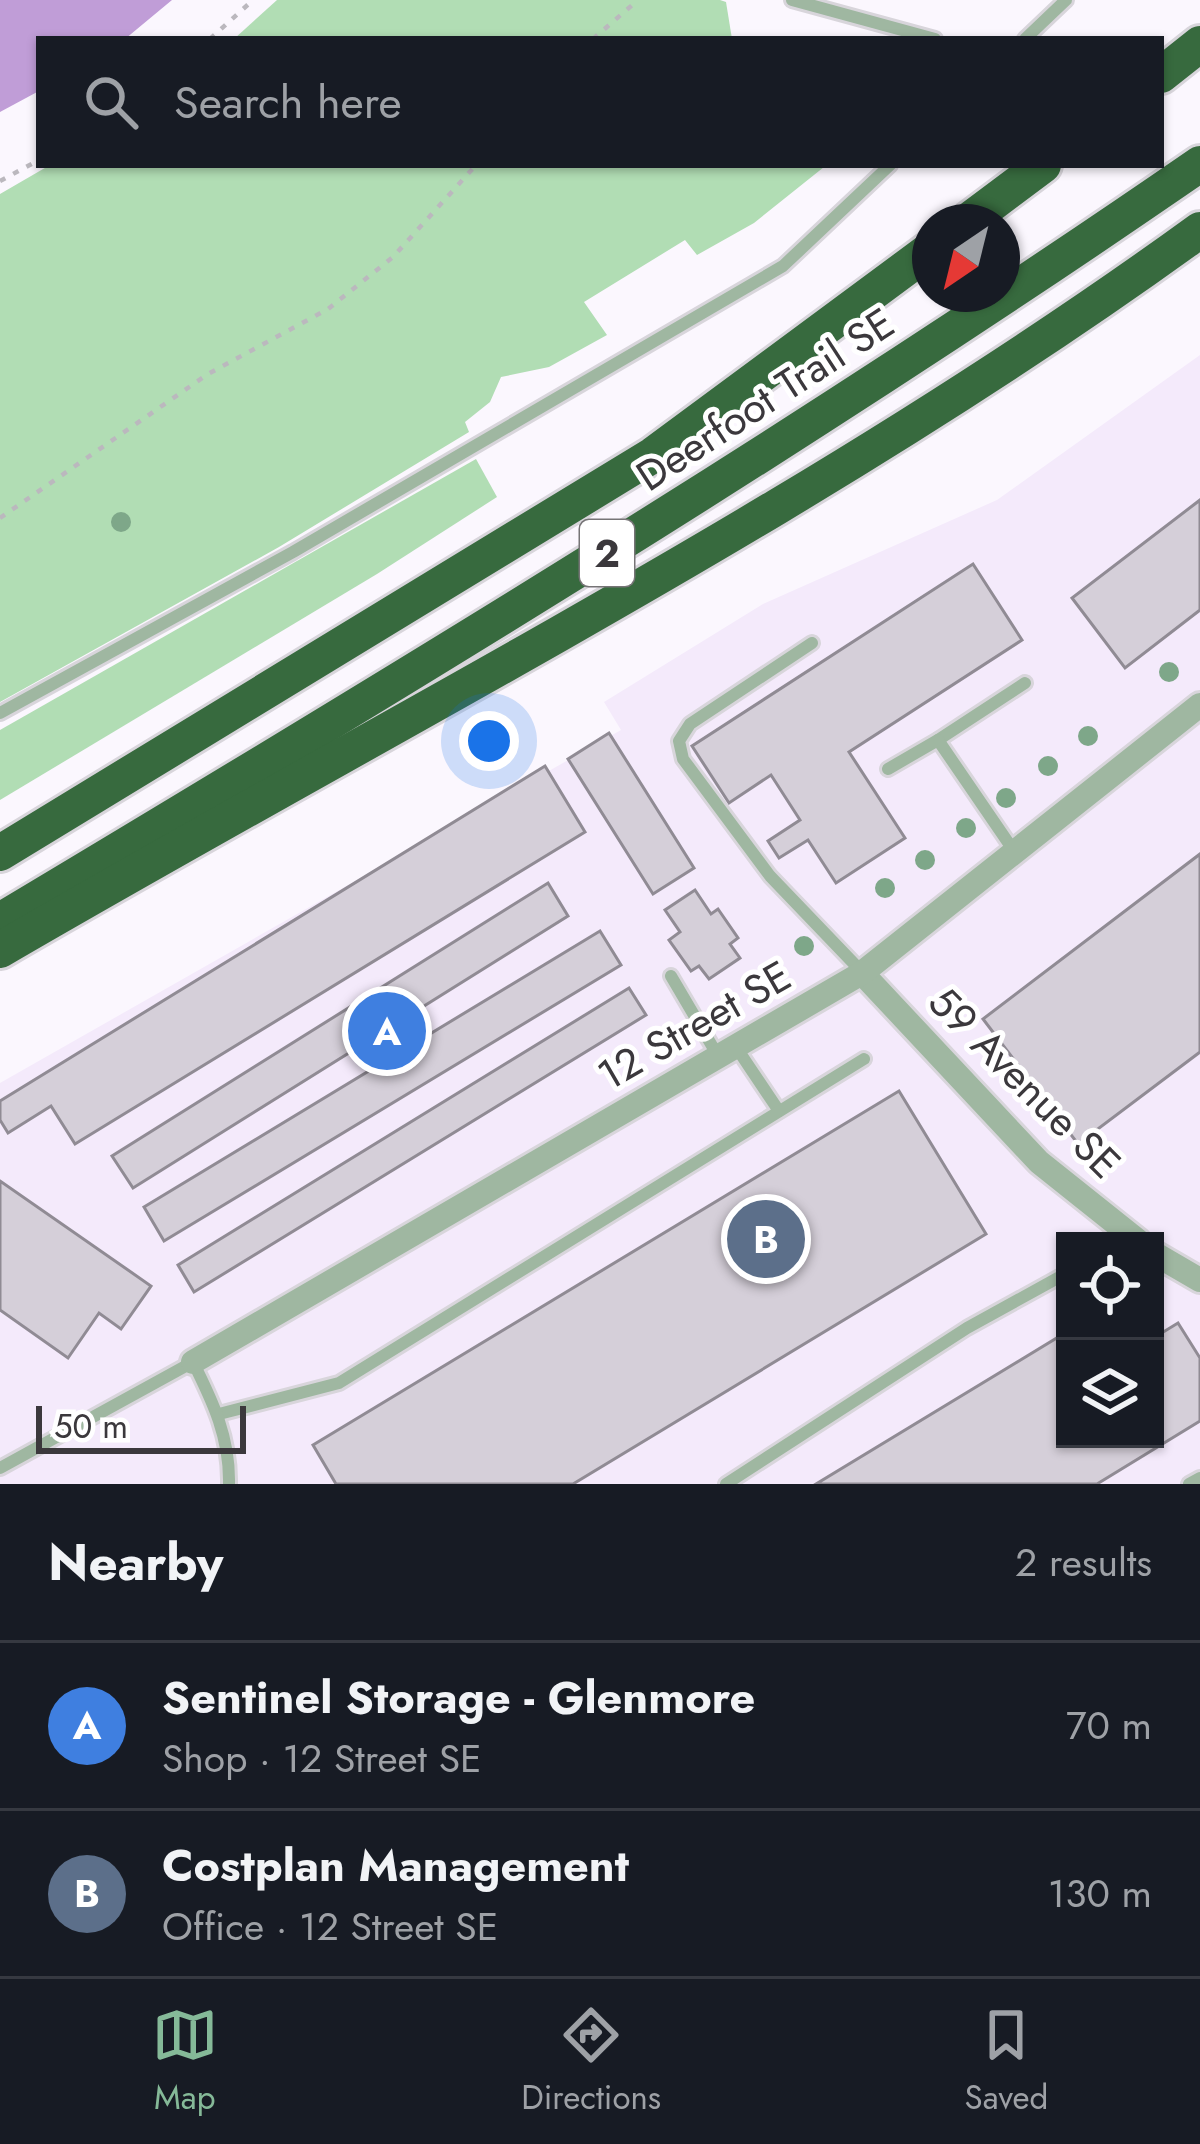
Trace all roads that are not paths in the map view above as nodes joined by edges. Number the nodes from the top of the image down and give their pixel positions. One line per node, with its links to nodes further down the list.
1 (792, 0): 3 (lane)
2 (1066, 0): 4 (lane)
3 (924, 36)
4 (1028, 36)
5 (1200, 44): 6 (highway)
6 (1164, 73)
7 (1200, 164): 21 (highway, Deerfoot Trail SE / 2)
8 (887, 168): 16 (lane)
9 (1039, 168): 10 (highway)
10 (991, 204)
11 (1200, 230): 22 (highway)
12 (912, 263): 20 (highway, Deerfoot Trail SE / 2)
13 (812, 643): 23 (lane)
14 (1025, 683): 17 (lane)
15 (1200, 706): 19 (street, 12 Street SE)
16 (0, 713)
17 (938, 740): 18 (lane); 19 (lane)
18 (888, 769)
19 (1015, 852): 23 (street, 12 Street SE)
20 (0, 853)
21 (0, 921)
22 (0, 950)
23 (862, 973): 25 (street, 12 Street SE); 28 (street, 59 Avenue SE)
24 (671, 976): 25 (lane)
25 (727, 1051): 27 (lane); 32 (street, 12 Street SE)
26 (864, 1059): 27 (lane)
27 (779, 1111): 33 (lane)
28 (1123, 1232)
29 (1164, 1259): 31 (street)
30 (1056, 1279): 37 (lane)
31 (1200, 1280)
32 (193, 1362): 33 (lane); 34 (lane)
33 (219, 1414): 36 (lane)
34 (0, 1468)
35 (1200, 1478): 38 (lane)
36 (229, 1484)
37 (726, 1484)
38 (1189, 1484)

